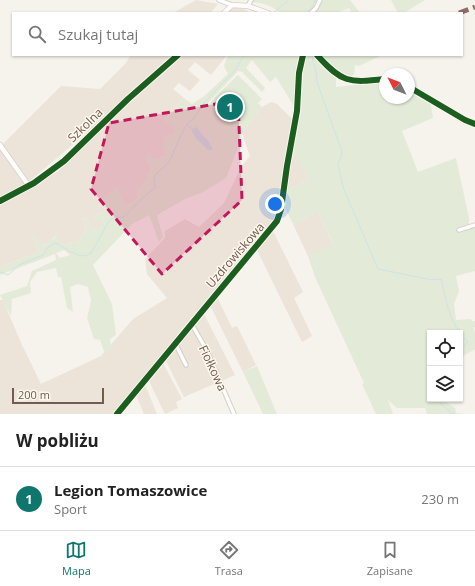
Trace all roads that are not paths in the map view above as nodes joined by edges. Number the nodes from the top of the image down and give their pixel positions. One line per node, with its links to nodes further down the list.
1 (219, 0): 4 (street)
2 (251, 0): 5 (street)
3 (320, 0): 8 (street)
4 (232, 5): 5 (street); 6 (street)
5 (248, 6): 7 (street)
6 (225, 12)
7 (265, 12)
8 (312, 12)
9 (177, 56): 16 (street, Szkolna)
10 (303, 56): 20 (street, Uzdrowiskowa)
11 (319, 56): 12 (street)
12 (379, 80)
13 (415, 91): 14 (street)
14 (475, 124)
15 (0, 145): 16 (street)
16 (29, 186): 17 (street, Szkolna)
17 (0, 200)
18 (475, 225): 19 (street)
19 (459, 230)
20 (191, 323): 21 (street, Uzdrowiskowa); 24 (street, Fiołkowa)
21 (175, 343): 22 (street); 23 (street, Uzdrowiskowa)
22 (186, 365)
23 (117, 414)
24 (234, 414)

